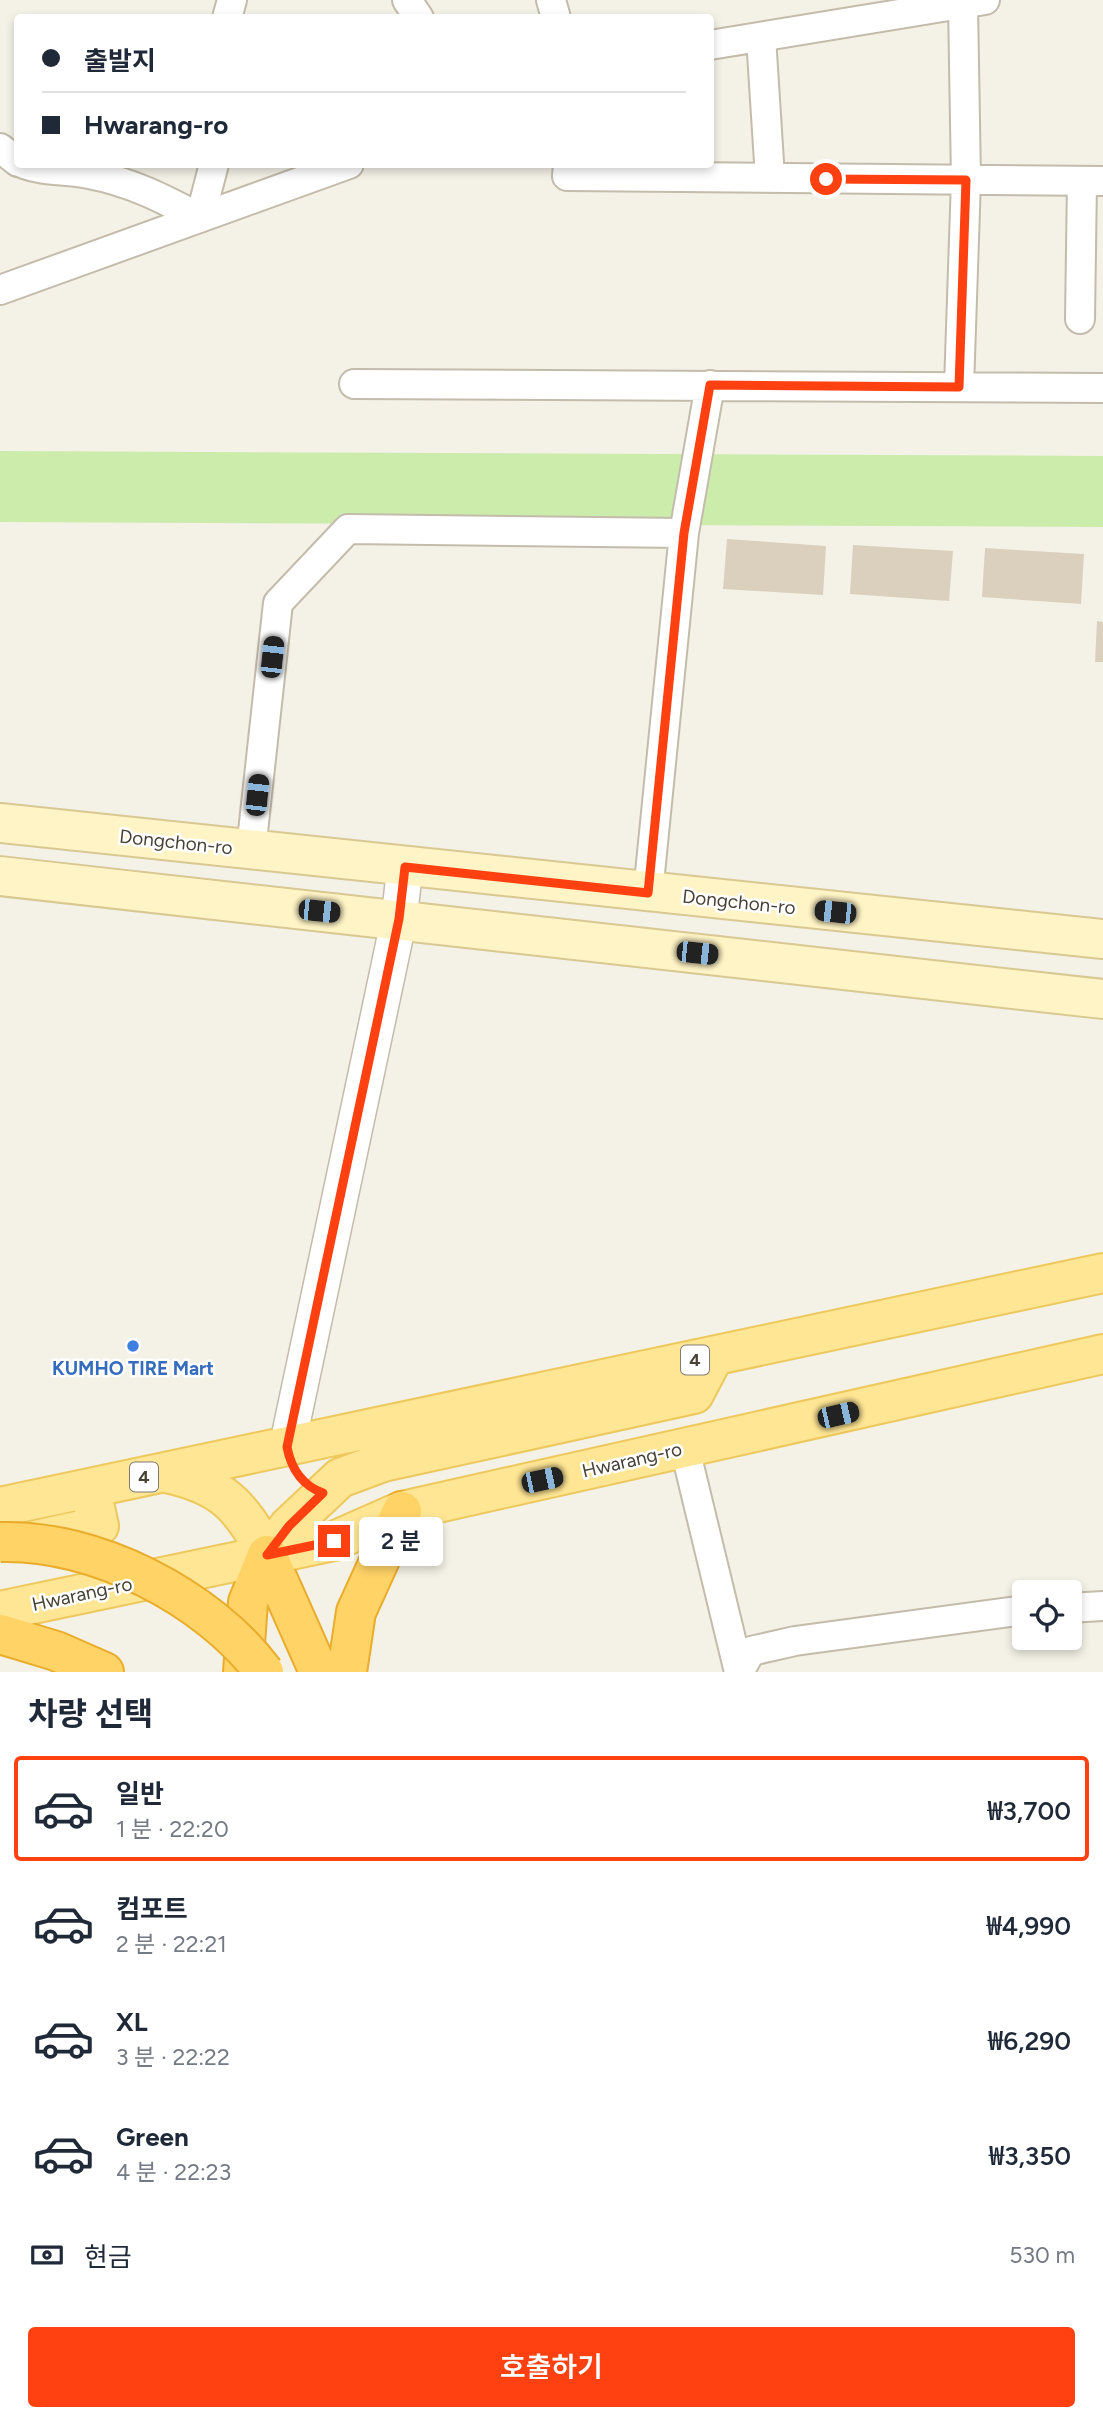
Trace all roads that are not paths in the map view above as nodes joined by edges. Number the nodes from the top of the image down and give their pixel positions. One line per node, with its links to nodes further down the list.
1 (974, 2): 2 (street); 12 (street)
2 (761, 37): 3 (street); 11 (street)
3 (714, 44)
4 (0, 148): 5 (street)
5 (14, 159)
6 (34, 168): 7 (street)
7 (76, 168): 14 (street)
8 (213, 168): 14 (street)
9 (338, 168): 14 (street)
10 (568, 168): 11 (street)
11 (770, 178): 12 (street)
12 (966, 180): 13 (street); 19 (street)
13 (1093, 181): 16 (street)
14 (200, 218): 15 (street)
15 (0, 290)
16 (1080, 319)
17 (354, 383): 18 (street)
18 (710, 385): 19 (street); 21 (street)
19 (959, 387): 20 (street)
20 (1103, 388)
21 (684, 533): 23 (street); 26 (street)
22 (0, 823): 23 (main road, Dongchon-ro)
23 (251, 850): 24 (main road, Dongchon-ro)
24 (405, 867): 26 (main road, Dongchon-ro); 27 (street)
25 (0, 876): 27 (main road)
26 (648, 893): 28 (main road, Dongchon-ro)
27 (399, 919): 29 (main road); 34 (street)
28 (1103, 939)
29 (1103, 999)
30 (1103, 1273): 32 (main road, 4)
31 (1103, 1354): 35 (main road, Hwarang-ro)
32 (714, 1356): 33 (main road); 34 (main road, 4)
33 (526, 1431): 37 (main road); 39 (main road)
34 (287, 1447): 36 (main road, 4); 39 (main road)
35 (685, 1449): 37 (main road, Hwarang-ro); 55 (street)
36 (166, 1473): 38 (main road, 4); 44 (main road)
37 (542, 1480): 41 (main road, Hwarang-ro)
38 (81, 1490): 40 (main road, 4); 43 (main road)
39 (323, 1493): 41 (main road); 44 (main road)
40 (0, 1507)
41 (402, 1511): 44 (main road, Hwarang-ro); 54 (highway)
42 (0, 1542): 52 (highway, bridge)
43 (0, 1548)
44 (267, 1555): 47 (main road, Hwarang-ro); 51 (highway); 53 (highway)
45 (1103, 1606): 46 (street)
46 (1082, 1607)
47 (0, 1611)
48 (1012, 1612): 55 (street)
49 (0, 1634): 50 (highway)
50 (104, 1672)
51 (243, 1672)
52 (264, 1672)
53 (319, 1672)
54 (347, 1672)
55 (739, 1672)

